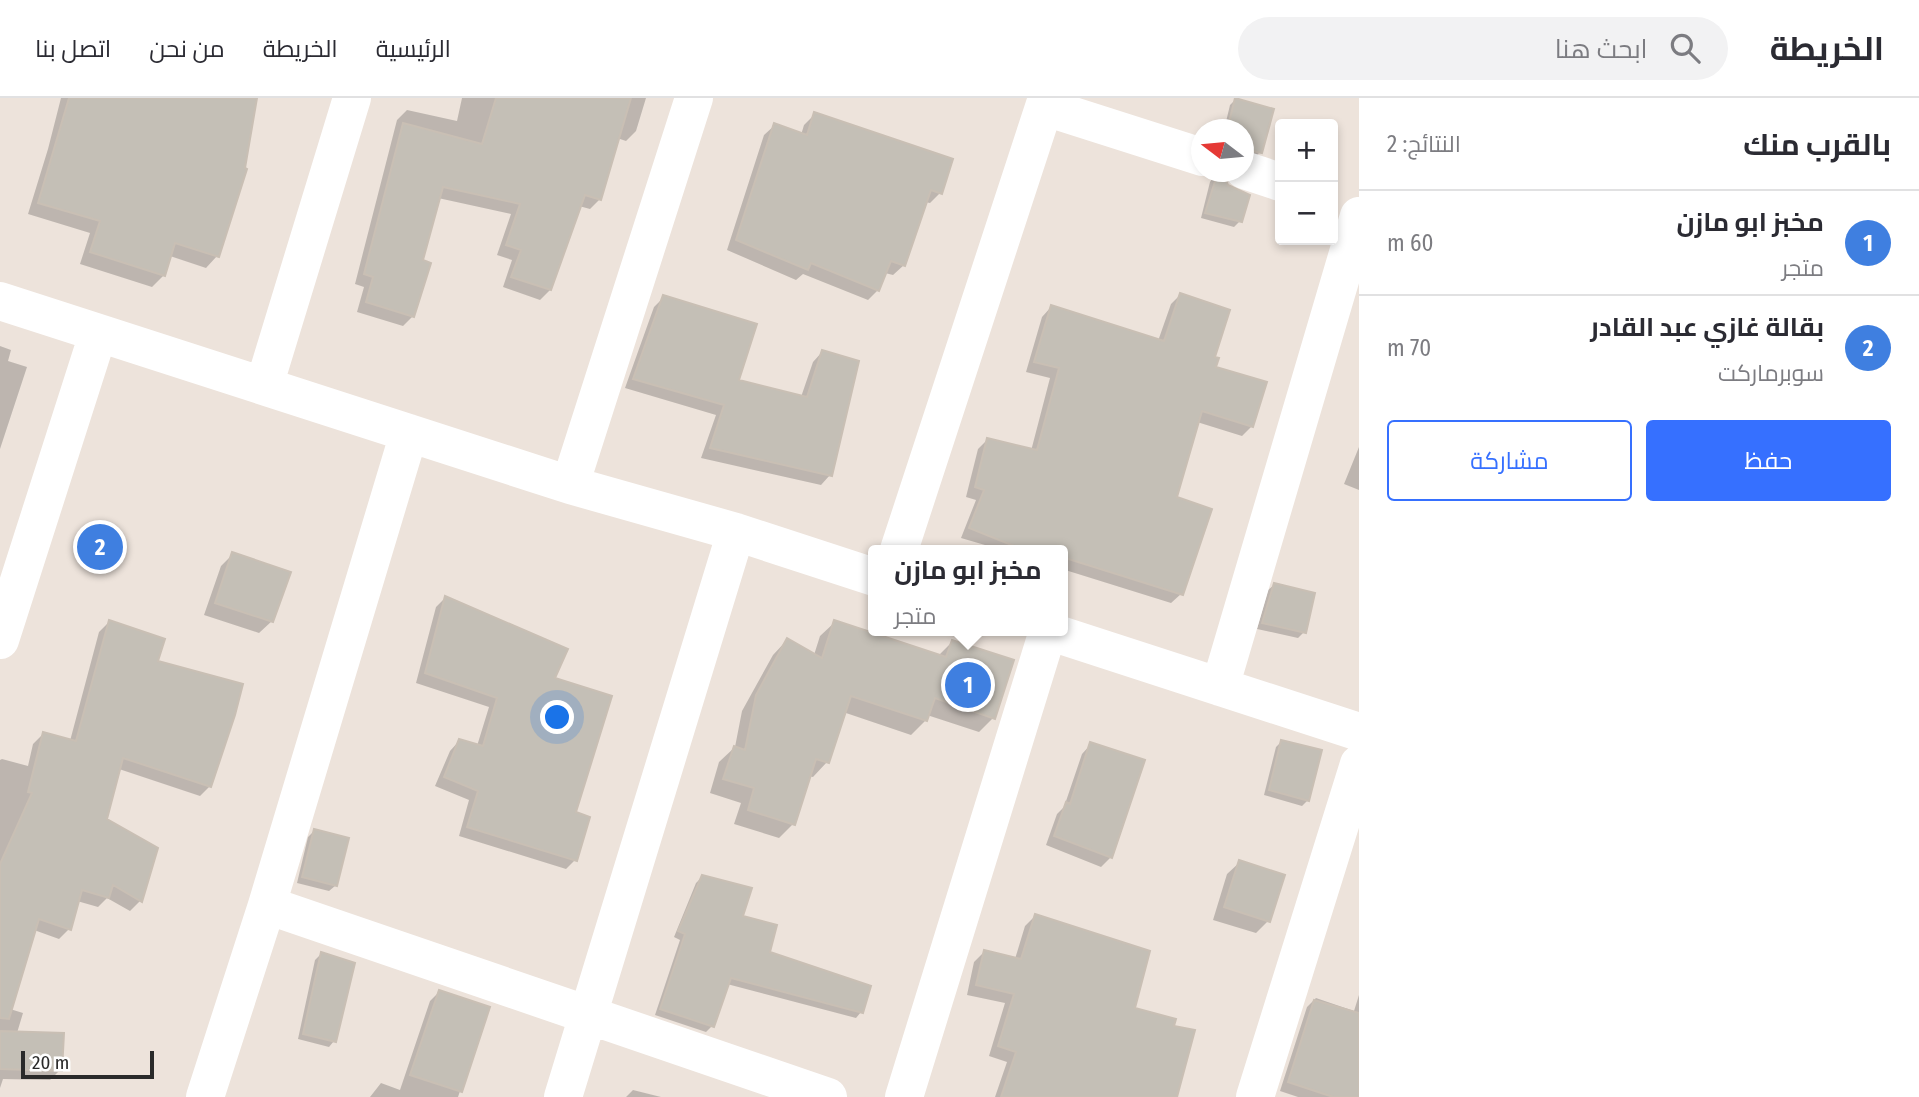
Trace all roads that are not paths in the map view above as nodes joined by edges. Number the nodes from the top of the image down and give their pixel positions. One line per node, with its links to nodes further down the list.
1 (352, 98): 12 (street)
2 (694, 98): 14 (street)
3 (1046, 102): 4 (street); 16 (street)
4 (1191, 153)
5 (1254, 173): 6 (street)
6 (1275, 180)
7 (1338, 201): 8 (street)
8 (1359, 207)
9 (1359, 216): 21 (street)
10 (0, 301): 11 (street)
11 (99, 334): 12 (street); 20 (street)
12 (264, 386): 13 (street)
13 (409, 433): 14 (street); 24 (street)
14 (570, 485): 15 (street)
15 (736, 532): 17 (street); 25 (street)
16 (901, 545)
17 (868, 575)
18 (1046, 636): 29 (street)
19 (1063, 636): 21 (street)
20 (0, 640)
21 (1220, 687): 22 (street)
22 (1359, 732)
23 (1359, 764): 30 (street)
24 (267, 905): 25 (street); 26 (street)
25 (589, 1016): 27 (street); 28 (street)
26 (205, 1097)
27 (563, 1097)
28 (828, 1097)
29 (904, 1097)
30 (1255, 1097)

